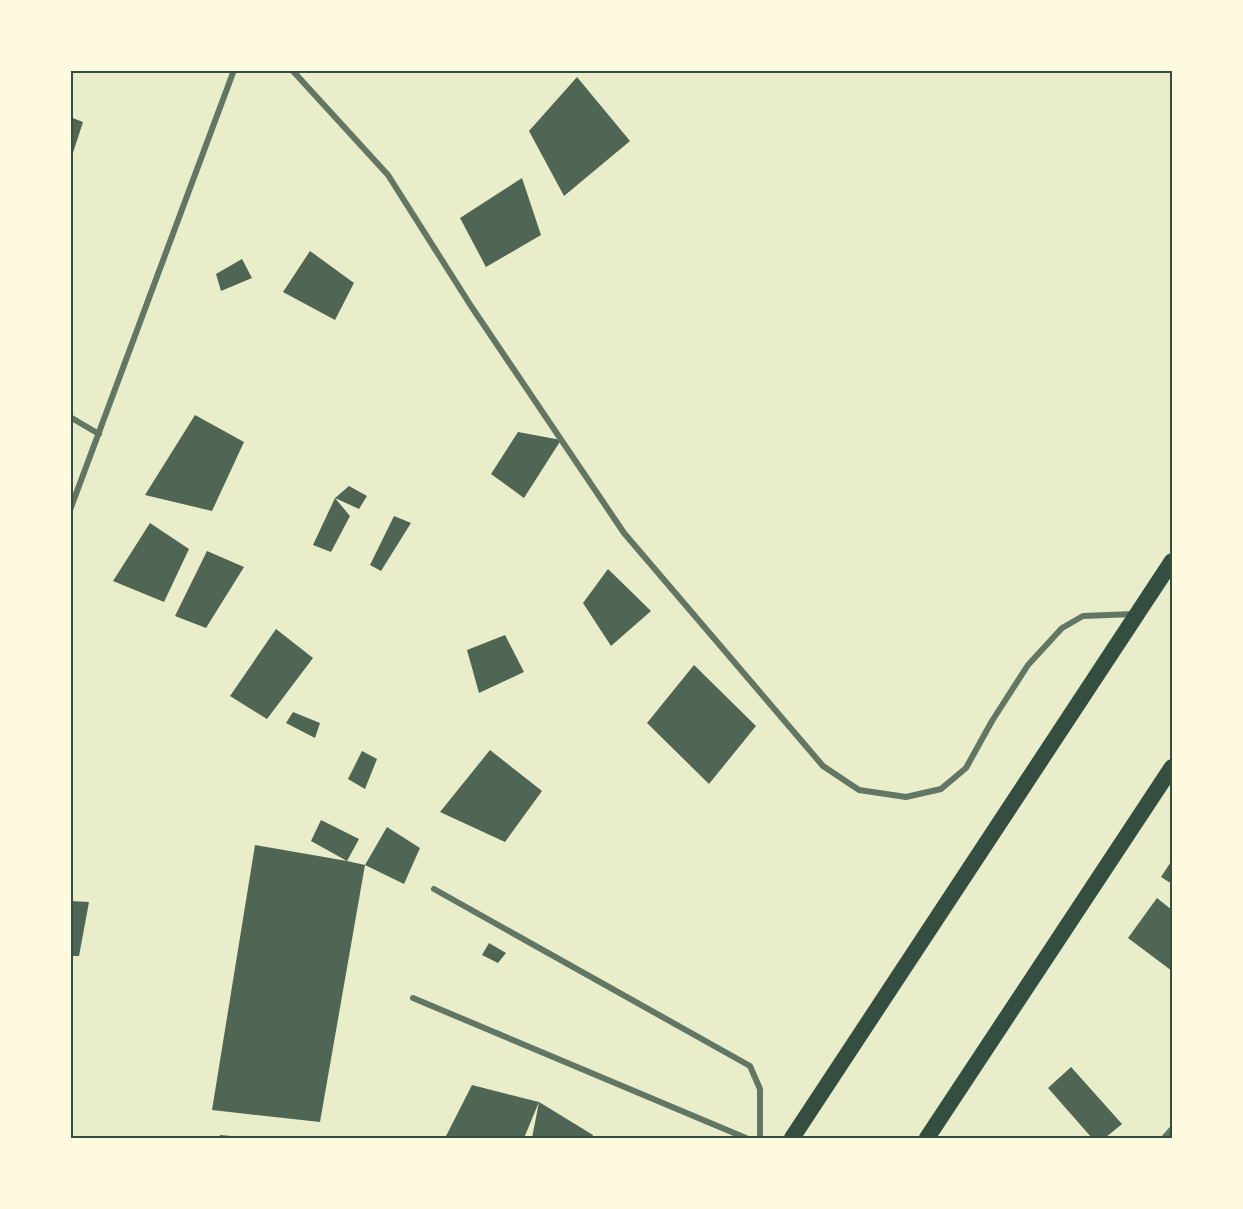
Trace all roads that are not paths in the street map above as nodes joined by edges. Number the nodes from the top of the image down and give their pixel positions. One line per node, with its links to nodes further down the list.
1 (234, 70): 4 (street)
2 (292, 70): 7 (street)
3 (70, 417): 4 (street)
4 (99, 434): 5 (street)
5 (70, 510)
6 (1173, 561): 7 (highway)
7 (1137, 614): 14 (highway)
8 (1173, 767): 15 (highway)
9 (434, 889): 13 (street)
10 (414, 998): 12 (street)
11 (1173, 1129): 16 (street)
12 (746, 1138)
13 (760, 1138)
14 (792, 1138)
15 (927, 1138)
16 (1164, 1138)

